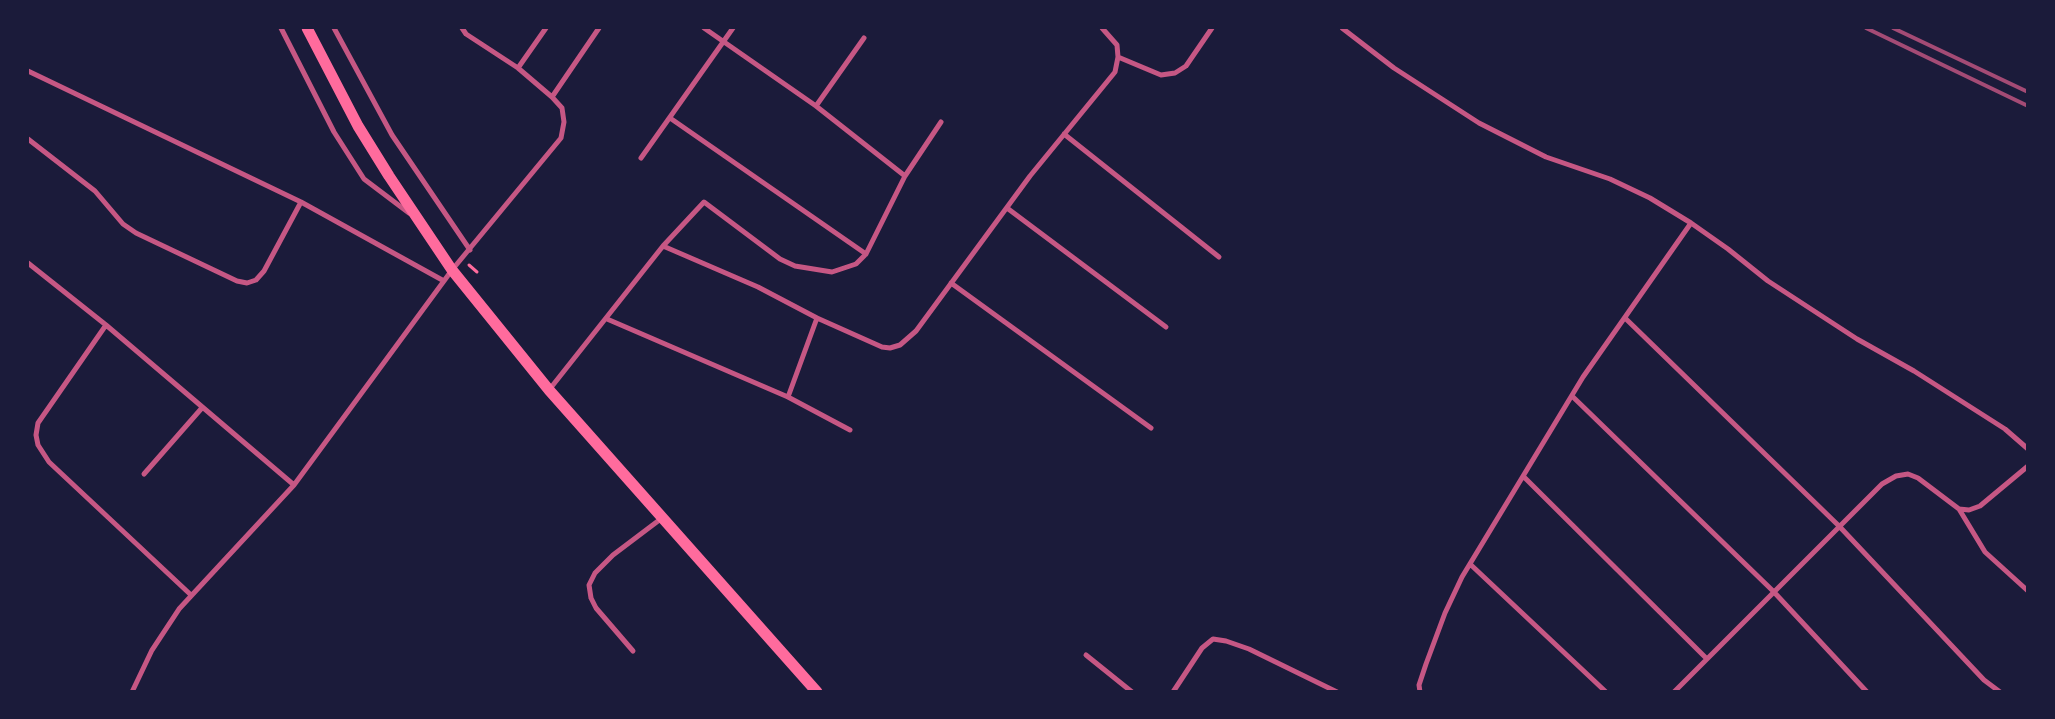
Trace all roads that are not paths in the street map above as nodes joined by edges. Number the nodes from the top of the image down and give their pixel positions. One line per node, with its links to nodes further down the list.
1 (281, 28): 27 (street)
2 (307, 28): 27 (highway)
3 (334, 28): 30 (street)
4 (462, 28): 15 (street)
5 (546, 28): 15 (street)
6 (599, 28): 17 (street)
7 (704, 28): 13 (street)
8 (733, 28): 13 (street)
9 (1102, 28): 14 (street)
10 (1212, 28): 14 (street)
11 (1342, 28): 28 (street)
12 (864, 38): 18 (street)
13 (723, 42): 18 (street); 19 (street)
14 (1118, 57): 21 (street)
15 (518, 68): 17 (street)
16 (28, 72): 25 (street)
17 (552, 97): 30 (street)
18 (816, 106): 24 (street)
19 (670, 118): 23 (street); 31 (street)
20 (941, 122): 24 (street)
21 (1064, 134): 26 (street); 32 (street)
22 (28, 139): 25 (street)
23 (641, 158)
24 (905, 176): 31 (street)
25 (301, 202): 35 (street)
26 (1007, 208): 36 (street); 41 (street)
27 (418, 219): 34 (highway)
28 (1691, 222): 38 (street); 48 (street)
29 (663, 246): 31 (street); 37 (street); 39 (street)
30 (470, 250): 34 (street)
31 (866, 254)
32 (1219, 257)
33 (28, 262): 40 (street)
34 (452, 270): 35 (street); 42 (highway)
35 (444, 281): 52 (street)
36 (951, 283): 37 (street); 46 (street)
37 (817, 318): 44 (street)
38 (1625, 318): 43 (street); 55 (street)
39 (607, 319): 42 (street); 44 (street)
40 (106, 326): 45 (street); 59 (street)
41 (1166, 327)
42 (549, 390): 54 (highway)
43 (1572, 396): 51 (street); 57 (street)
44 (788, 397): 47 (street)
45 (201, 408): 50 (street); 52 (street)
46 (1150, 428)
47 (850, 430)
48 (2028, 449)
49 (2028, 466): 53 (street)
50 (144, 474)
51 (1523, 476): 56 (street); 62 (street)
52 (294, 485): 59 (street)
53 (1959, 509): 55 (street); 58 (street)
54 (662, 518): 60 (street); 64 (highway)
55 (1839, 526): 57 (street); 72 (street)
56 (1470, 564): 68 (street); 69 (street)
57 (1773, 591): 62 (street); 71 (street)
58 (2028, 591)
59 (191, 596): 63 (street)
60 (633, 651)
61 (1086, 655): 65 (street)
62 (1706, 658): 70 (street)
63 (132, 692)
64 (817, 692)
65 (1132, 692)
66 (1173, 692): 67 (street)
67 (1337, 692)
68 (1420, 692)
69 (1606, 692)
70 (1674, 692)
71 (1867, 692)
72 (2000, 692)

